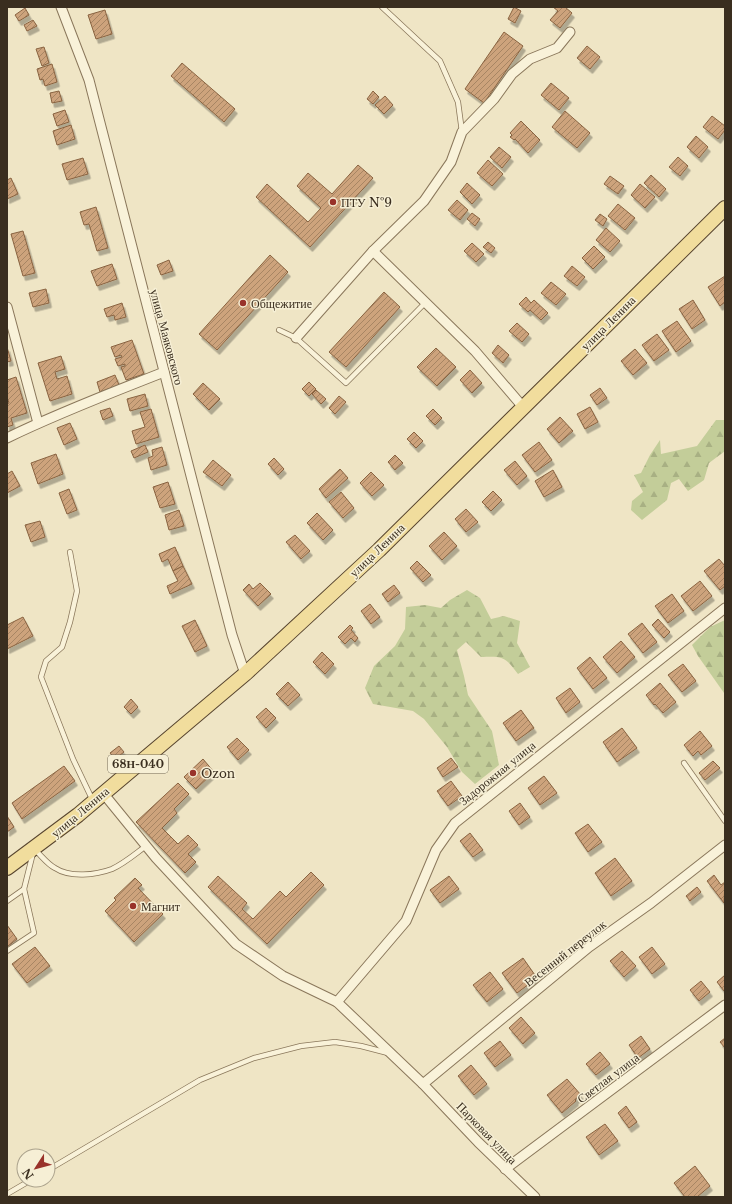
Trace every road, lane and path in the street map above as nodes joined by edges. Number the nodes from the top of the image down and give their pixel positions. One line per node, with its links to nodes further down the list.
1 (61, 7): 11 (street, улица Маяковского)
2 (382, 7): 4 (lane)
3 (570, 32): 4 (street)
4 (462, 132): 6 (street)
5 (725, 208): 12 (main road, улица Ленина)
6 (373, 251): 7 (street); 10 (street)
7 (426, 302): 10 (lane); 12 (street)
8 (7, 307): 13 (street)
9 (279, 330): 10 (lane)
10 (296, 338)
11 (164, 372): 13 (street); 17 (street, улица Маяковского)
12 (523, 407): 17 (main road, улица Ленина)
13 (38, 423): 14 (street)
14 (7, 438)
15 (70, 552): 19 (lane)
16 (725, 608): 28 (street, Задорожная улица)
17 (245, 674): 19 (main road, улица Ленина / 68Н-040)
18 (684, 763): 20 (lane)
19 (98, 798): 22 (street, Парковая улица); 23 (main road, улица Ленина / 68Н-040)
20 (725, 821)
21 (725, 845): 31 (street, Весенний переулок)
22 (146, 846): 23 (lane); 28 (street, Парковая улица)
23 (34, 849): 24 (main road, улица Ленина / 68Н-040); 25 (lane)
24 (7, 868)
25 (24, 889): 26 (lane); 27 (lane)
26 (7, 901)
27 (7, 951)
28 (337, 1002): 30 (street, Парковая улица)
29 (725, 1005): 33 (street, Светлая улица)
30 (392, 1054): 31 (street, Парковая улица); 32 (lane)
31 (423, 1084): 33 (street, Парковая улица)
32 (56, 1165)
33 (505, 1169): 36 (street, Парковая улица)
34 (17, 1188): 35 (lane)
35 (7, 1194)
36 (535, 1197)

